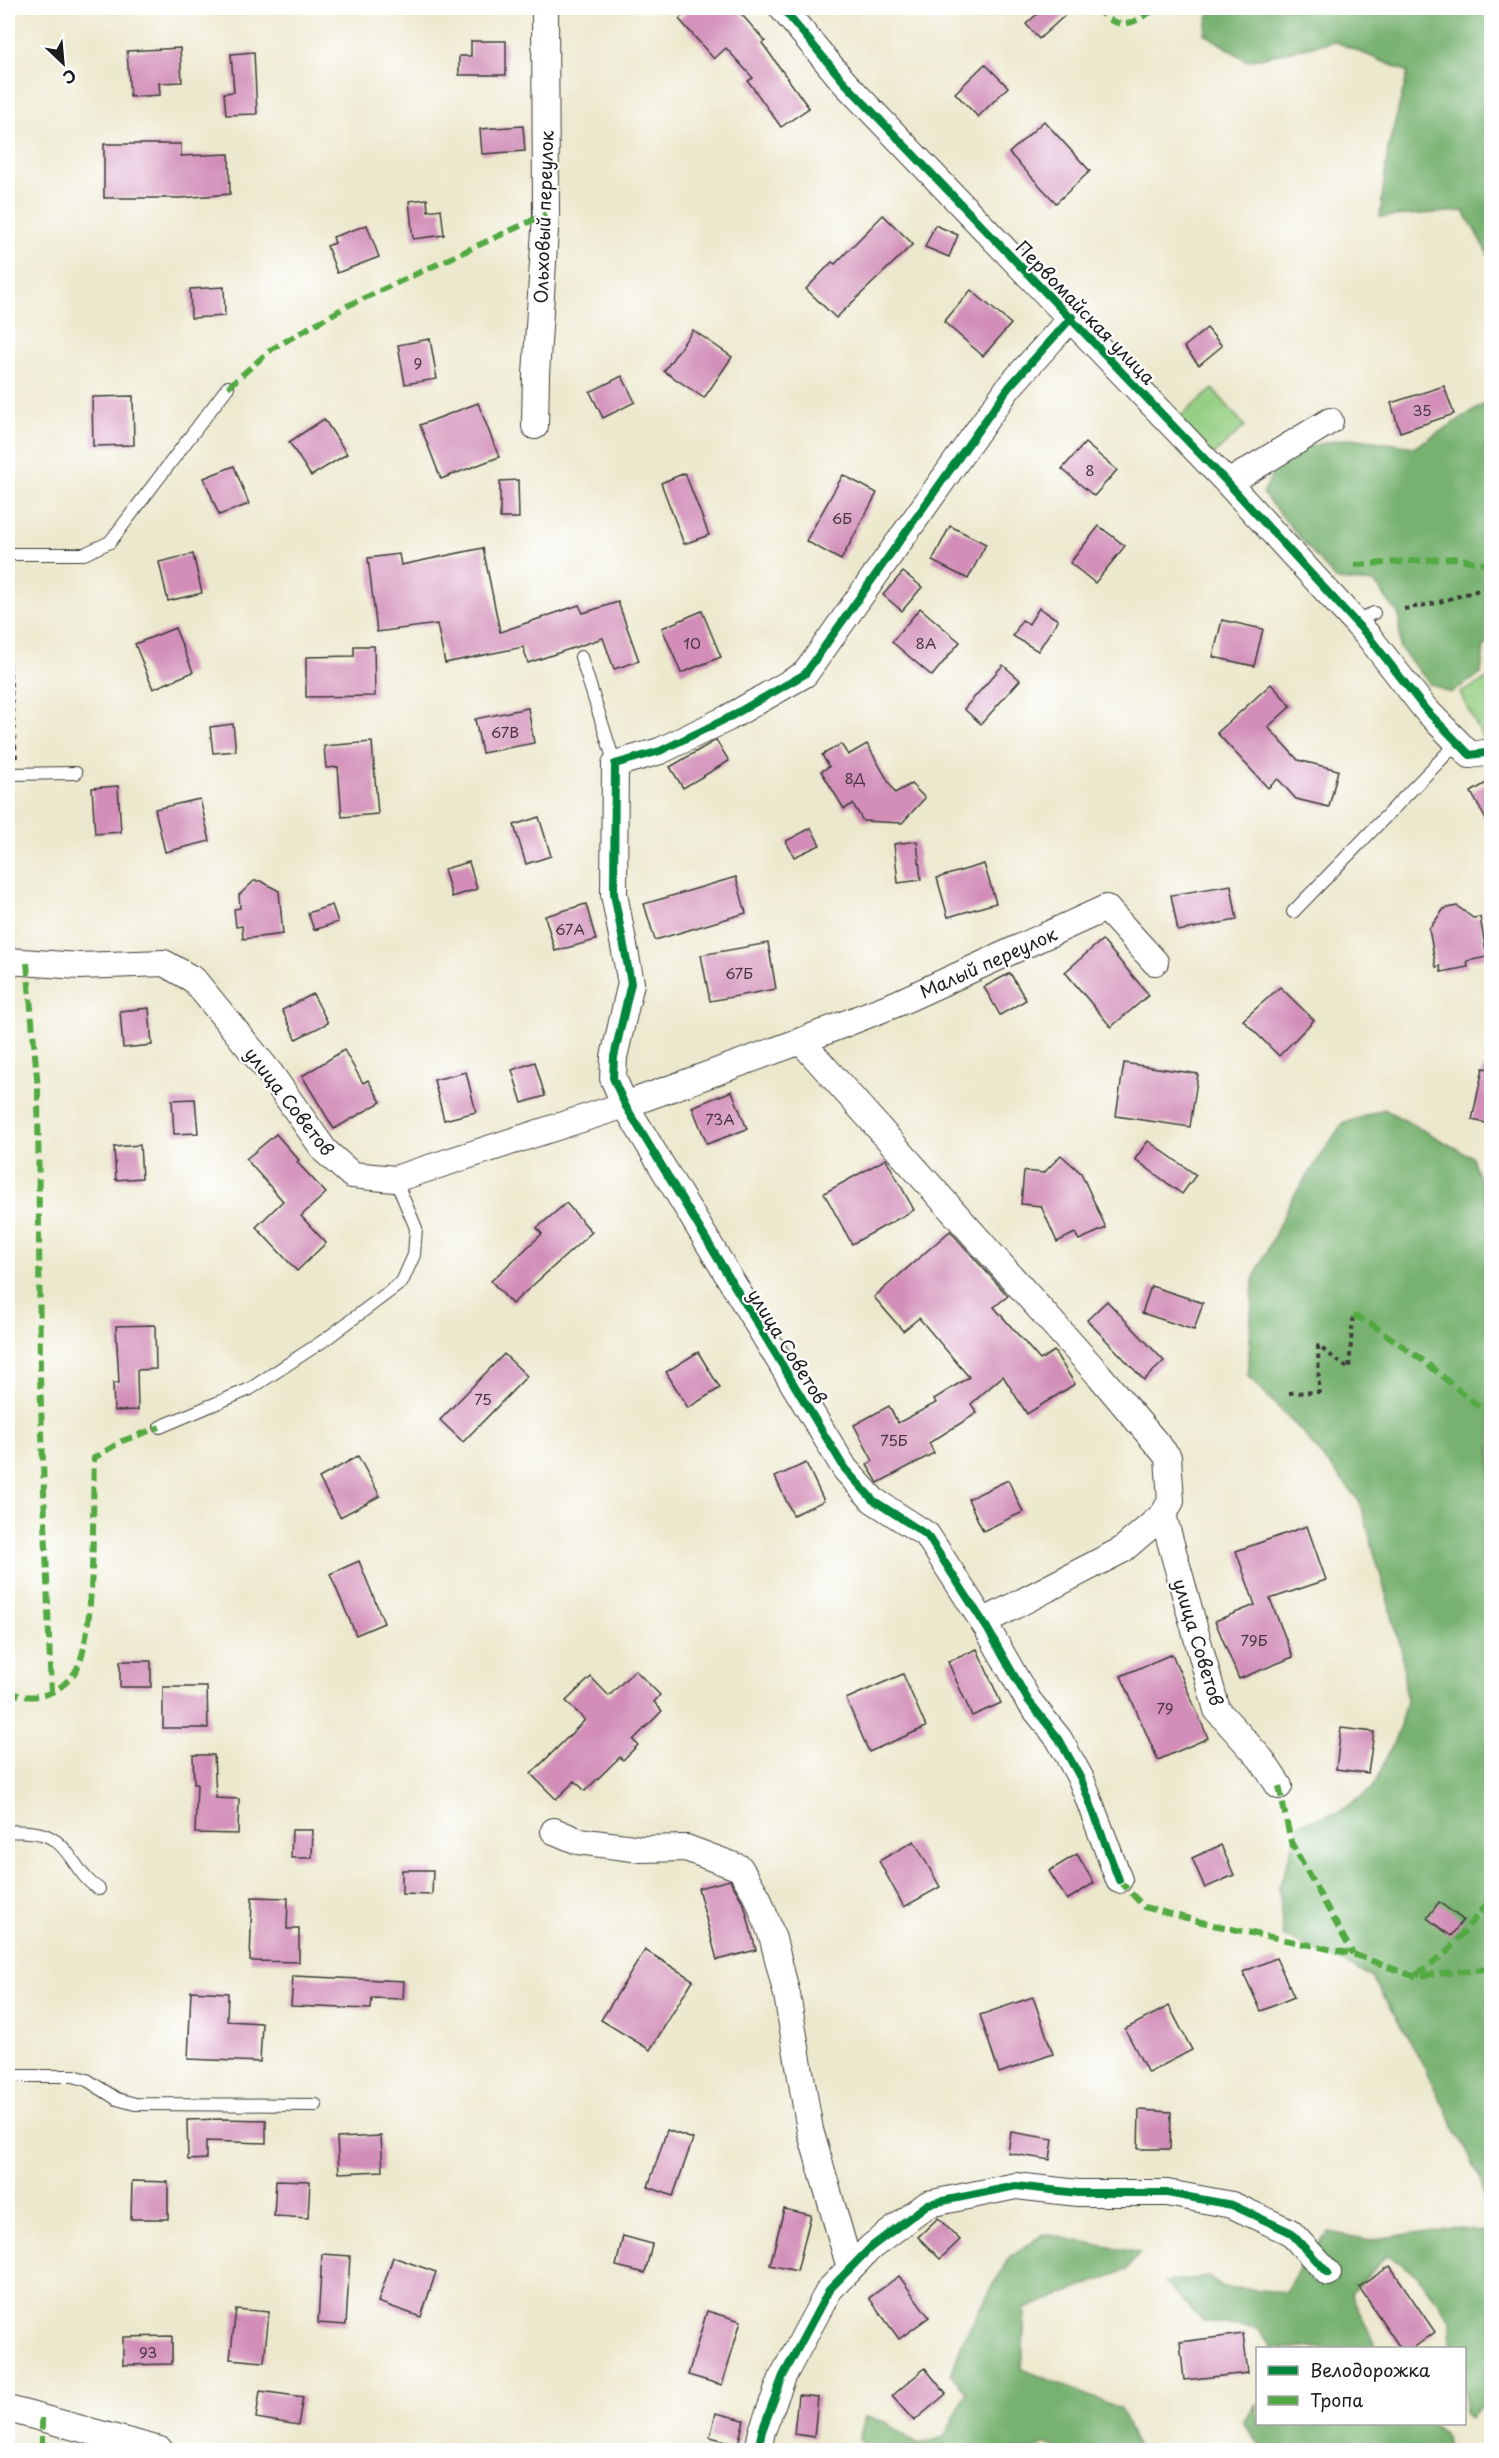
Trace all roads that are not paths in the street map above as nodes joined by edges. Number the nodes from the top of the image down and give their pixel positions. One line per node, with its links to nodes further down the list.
1 (545, 8): 6 (street, Ольховый переулок)
2 (793, 12): 3 (street, Первомайская улица)
3 (1072, 317): 7 (street, Первомайская улица); 12 (street)
4 (228, 387): 8 (lane)
5 (1330, 421): 7 (street)
6 (535, 426)
7 (1228, 483): 10 (street, Первомайская улица)
8 (8, 554)
9 (581, 657): 12 (lane)
10 (1458, 742): 11 (street); 15 (lane)
11 (1491, 752)
12 (615, 764): 19 (street, улица Советов)
13 (76, 773): 14 (lane)
14 (12, 775)
15 (1293, 912)
16 (8, 961): 20 (street, улица Советов)
17 (1155, 962): 18 (street, Малый переулок)
18 (801, 1041): 19 (street, улица Советов); 22 (street, улица Советов)
19 (624, 1105): 20 (street, улица Советов); 23 (street, улица Советов)
20 (395, 1179): 21 (lane)
21 (160, 1426)
22 (1163, 1515): 23 (street); 24 (street, улица Советов)
23 (983, 1622): 27 (street, улица Советов)
24 (1278, 1786)
25 (8, 1831): 28 (lane)
26 (554, 1831): 31 (street)
27 (1119, 1880)
28 (99, 1889)
29 (8, 2076): 30 (lane)
30 (316, 2105)
31 (850, 2268): 32 (street); 35 (street)
32 (1328, 2273)
33 (8, 2409): 34 (street)
34 (160, 2451)
35 (758, 2451)

